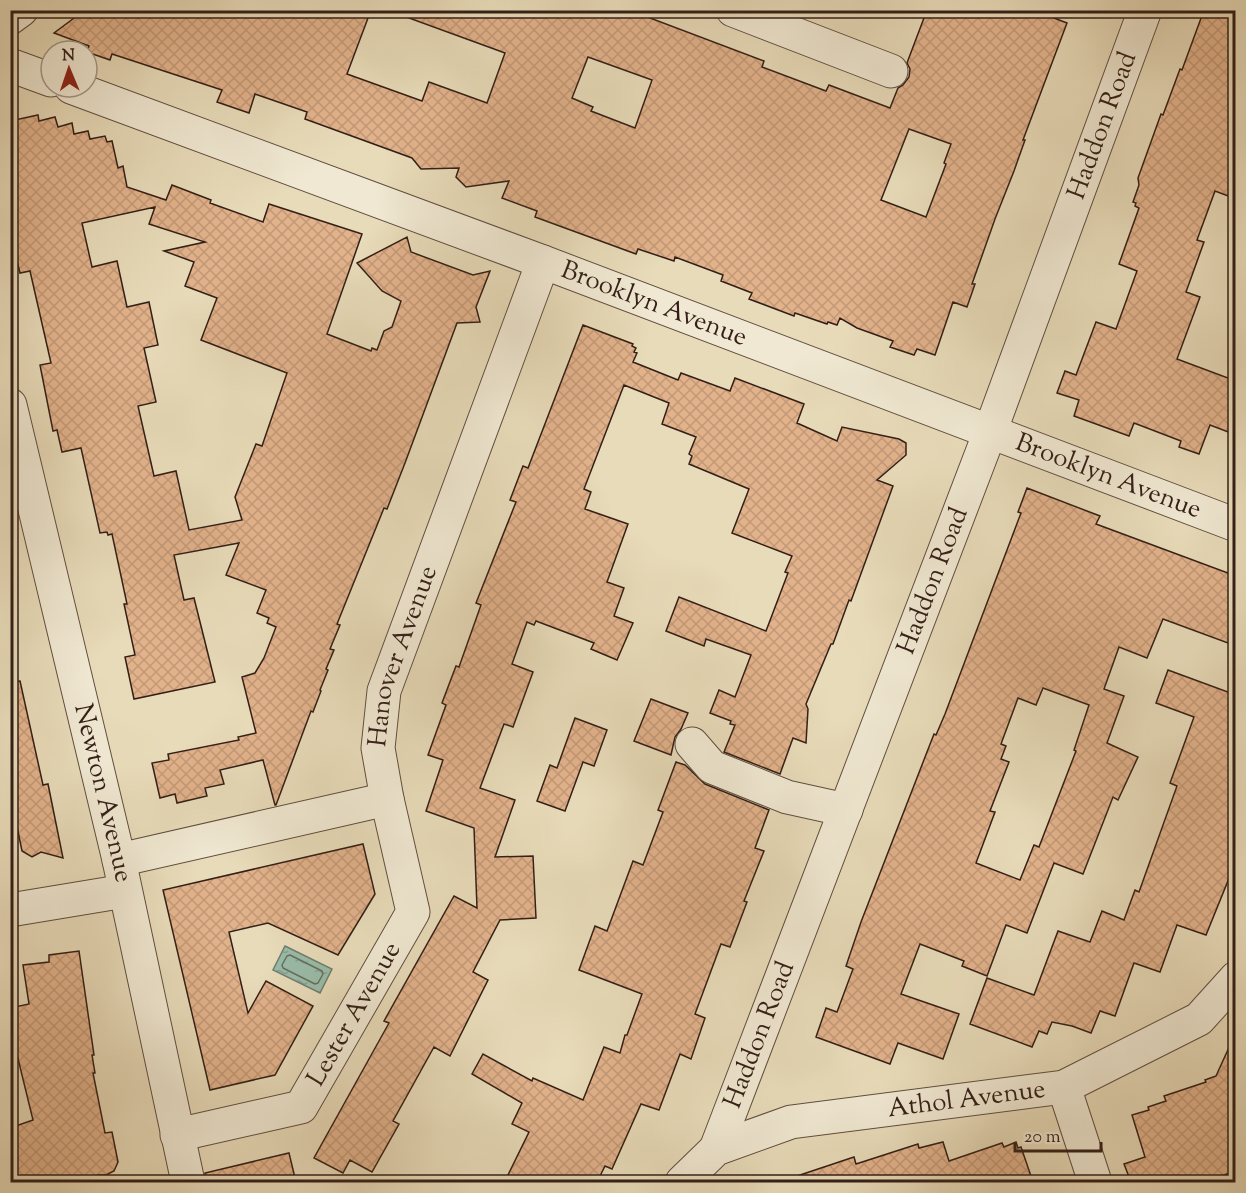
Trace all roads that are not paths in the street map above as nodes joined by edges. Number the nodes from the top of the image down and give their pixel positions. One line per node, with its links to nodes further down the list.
1 (21, 10): 4 (street)
2 (733, 10): 6 (street)
3 (1145, 10): 11 (street, Haddon Road)
4 (10, 18)
5 (10, 64): 7 (street)
6 (891, 71)
7 (39, 75)
8 (99, 97): 9 (street, Brooklyn Avenue)
9 (543, 262): 11 (street, Brooklyn Avenue); 15 (street, Hanover Avenue)
10 (10, 405): 12 (street, Newton Avenue)
11 (990, 432): 13 (street, Brooklyn Avenue); 16 (street, Haddon Road)
12 (21, 499): 17 (street, Newton Avenue)
13 (1236, 525)
14 (692, 744): 16 (street)
15 (387, 799): 17 (street); 21 (street, Lester Avenue)
16 (846, 810): 22 (street, Haddon Road)
17 (122, 875): 18 (street); 21 (street, Newton Avenue)
18 (10, 910)
19 (1236, 978): 20 (street, Athol Avenue)
20 (1064, 1087): 22 (street, Athol Avenue); 25 (street)
21 (177, 1135): 23 (street, Newton Avenue)
22 (716, 1149): 24 (street, Athol Avenue)
23 (188, 1182)
24 (682, 1182)
25 (1095, 1182)

